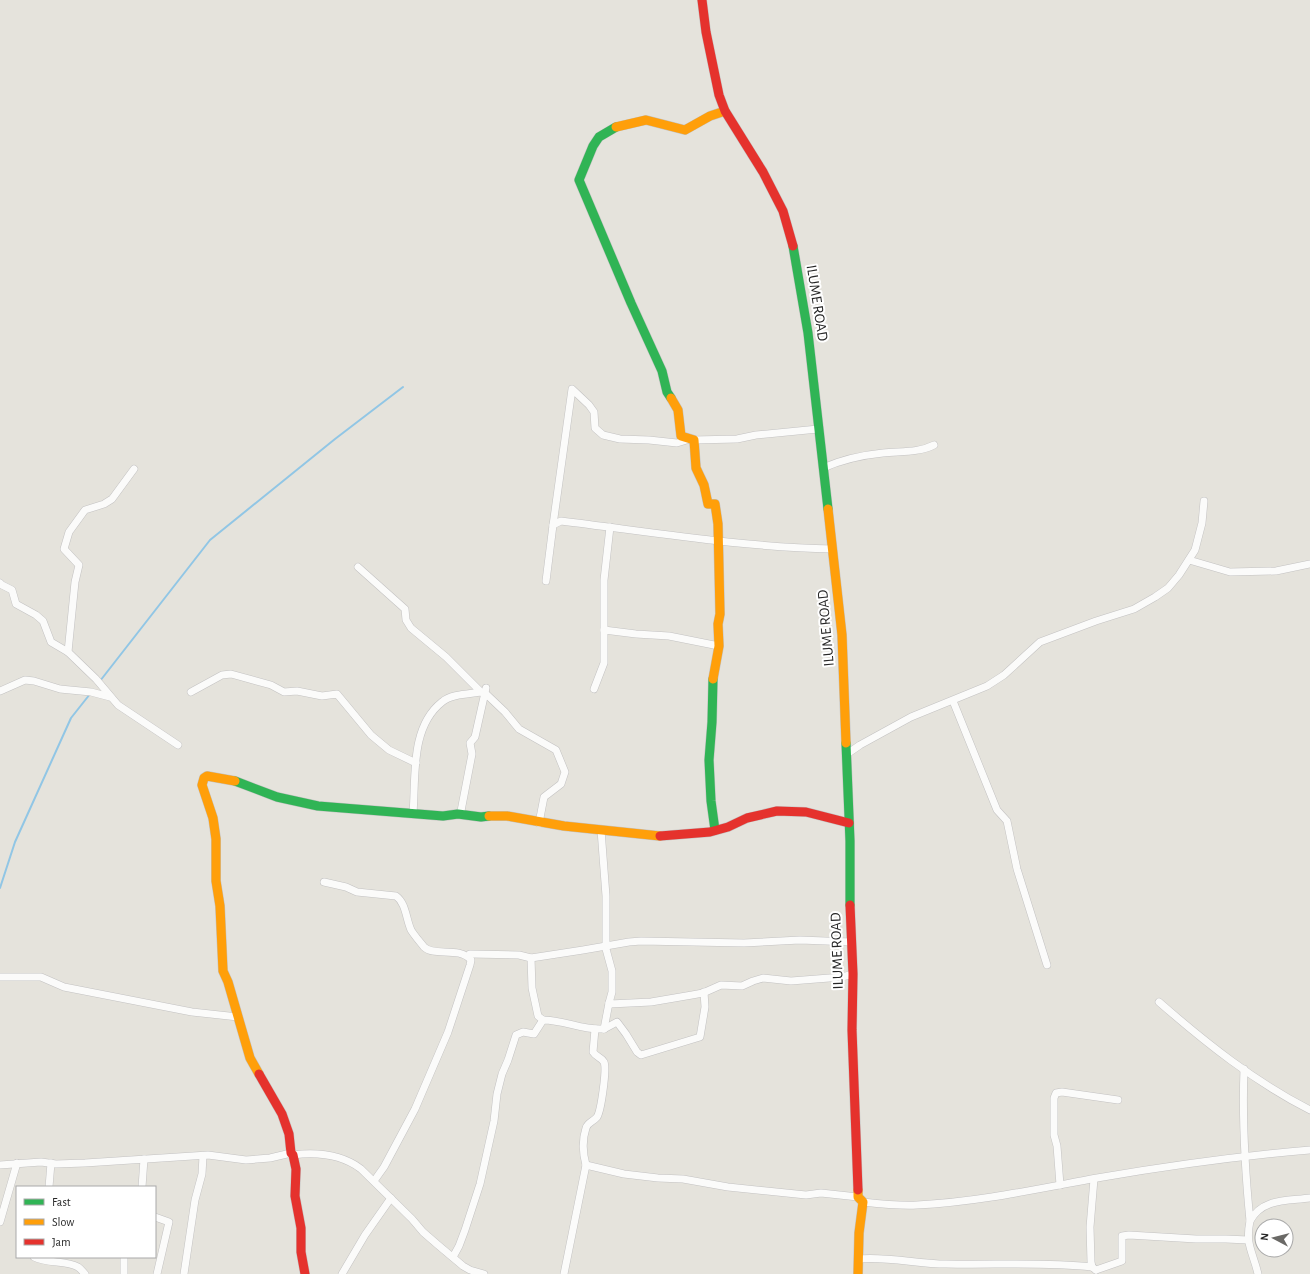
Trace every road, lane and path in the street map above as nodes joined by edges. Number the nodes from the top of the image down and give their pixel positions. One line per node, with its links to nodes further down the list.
1 (702, 0): 2 (street, ILUME ROAD)
2 (725, 111): 3 (street, ILUME ROAD); 4 (street)
3 (818, 429): 4 (street); 7 (street, ILUME ROAD)
4 (692, 440): 9 (street); 11 (street)
5 (934, 445): 7 (street)
6 (134, 468): 20 (street)
7 (823, 468): 12 (street, ILUME ROAD)
8 (1204, 500): 13 (street)
9 (553, 525): 10 (street); 16 (street)
10 (610, 527): 11 (street); 18 (street)
11 (718, 541): 12 (street); 19 (street)
12 (832, 549): 28 (street, ILUME ROAD)
13 (1188, 560): 14 (street); 26 (street)
14 (1310, 564)
15 (358, 567): 23 (street)
16 (546, 581)
17 (0, 583): 20 (street)
18 (604, 630): 19 (street); 21 (street)
19 (719, 646): 35 (street)
20 (68, 652): 25 (street)
21 (594, 690)
22 (0, 691): 25 (street)
23 (484, 691): 29 (street); 30 (street); 32 (street)
24 (192, 692): 29 (street)
25 (111, 697): 27 (street)
26 (952, 701): 28 (street); 41 (street)
27 (178, 745)
28 (847, 754): 33 (street, ILUME ROAD)
29 (416, 763): 31 (street)
30 (461, 811)
31 (413, 813): 32 (street); 47 (street)
32 (539, 823): 34 (street)
33 (849, 823): 35 (street); 37 (street, ILUME ROAD)
34 (601, 830): 35 (street); 38 (street)
35 (715, 830)
36 (324, 882): 64 (street)
37 (851, 942): 38 (street); 42 (street, ILUME ROAD)
38 (606, 945): 40 (street); 46 (street)
39 (470, 954): 40 (street)
40 (531, 958): 48 (street)
41 (1047, 964)
42 (853, 974): 44 (street); 70 (street, ILUME ROAD)
43 (0, 977): 47 (street)
44 (704, 992): 46 (street); 49 (street)
45 (1159, 1002): 51 (street)
46 (609, 1003): 49 (street)
47 (238, 1017): 55 (street)
48 (543, 1020): 50 (street); 75 (street)
49 (604, 1029): 50 (street)
50 (595, 1030): 62 (street)
51 (1244, 1069): 53 (street); 57 (street)
52 (1118, 1100): 65 (street)
53 (1310, 1110)
54 (1310, 1150): 57 (street)
55 (292, 1154): 56 (street); 64 (street); 85 (street)
56 (203, 1156): 58 (street); 84 (street)
57 (1244, 1157): 63 (street); 72 (street)
58 (144, 1159): 60 (street); 67 (street)
59 (17, 1163): 60 (street); 61 (street); 73 (street)
60 (51, 1163): 66 (street)
61 (0, 1164)
62 (586, 1166): 70 (street); 88 (street)
63 (1094, 1179): 65 (street); 79 (street)
64 (374, 1181): 68 (street)
65 (1060, 1185): 70 (street)
66 (49, 1186)
67 (142, 1186)
68 (391, 1198): 75 (street); 86 (street)
69 (1310, 1198): 72 (street)
70 (860, 1200): 78 (street, ILUME ROAD)
71 (156, 1217): 83 (street)
72 (1250, 1221): 74 (street)
73 (0, 1222)
74 (1248, 1240): 79 (street); 90 (street)
75 (453, 1257): 80 (street)
76 (37, 1258): 81 (street)
77 (124, 1258): 82 (street)
78 (858, 1259): 79 (street); 89 (street, ILUME ROAD)
79 (1094, 1270)
80 (470, 1272): 87 (street)
81 (85, 1274)
82 (124, 1274)
83 (157, 1274)
84 (184, 1274)
85 (306, 1274)
86 (342, 1274)
87 (484, 1274)
88 (564, 1274)
89 (858, 1274)
90 (1258, 1274)

